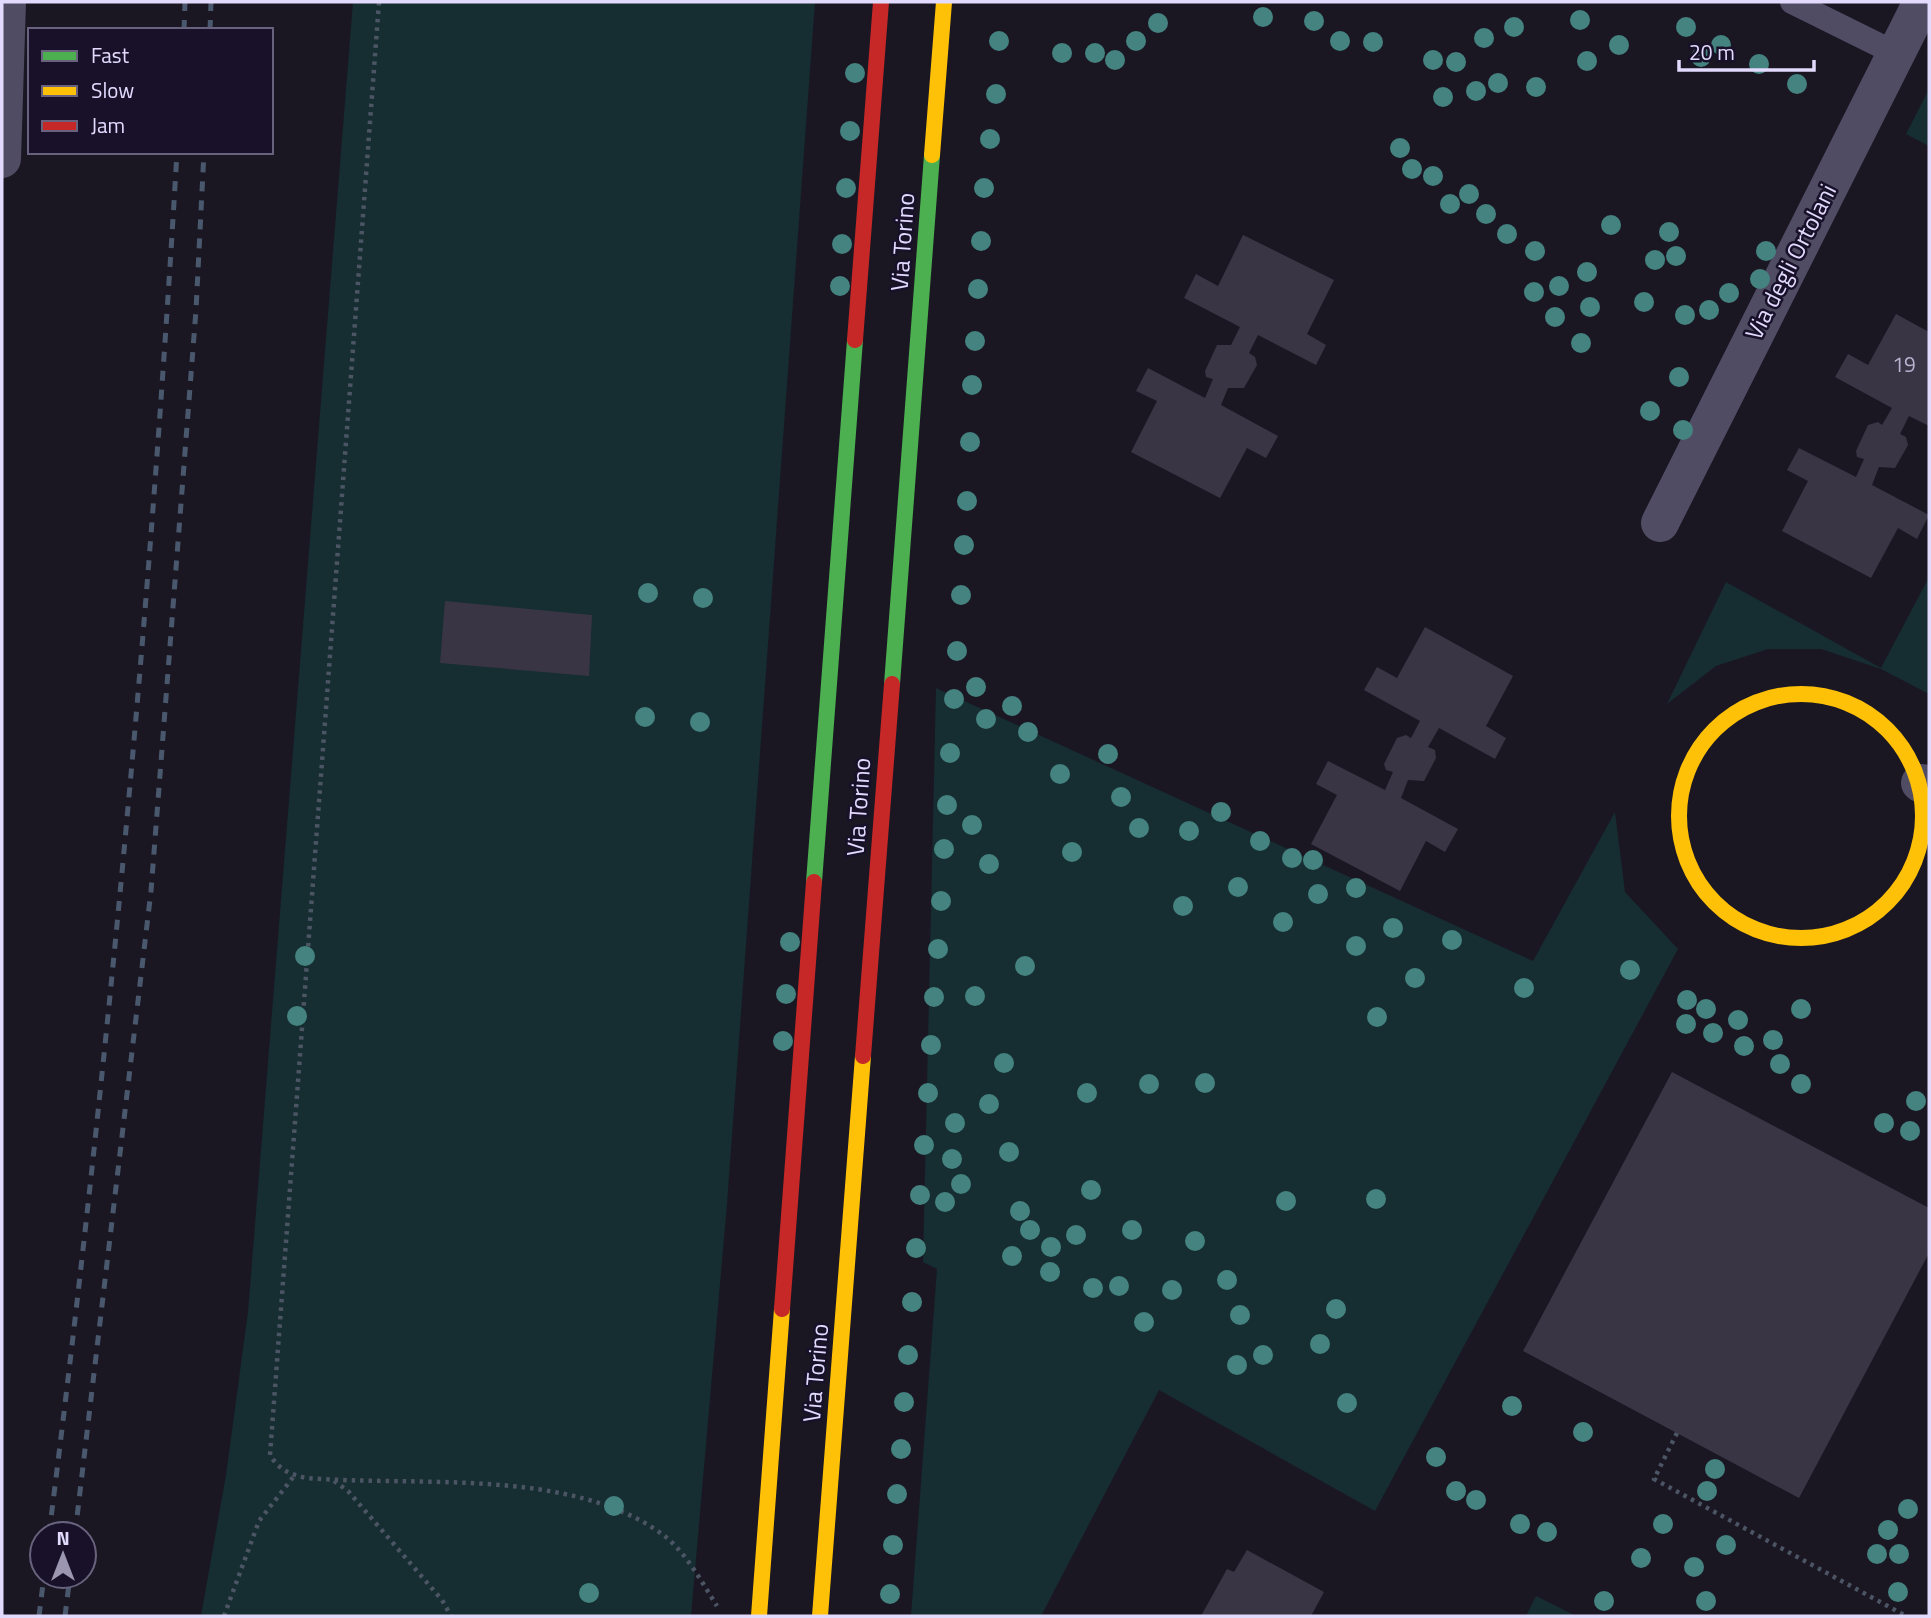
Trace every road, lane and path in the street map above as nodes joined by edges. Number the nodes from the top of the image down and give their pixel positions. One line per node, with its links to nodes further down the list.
1 (7, 2): 8 (street)
2 (379, 2): 13 (path)
3 (881, 2): 18 (main road, Via Torino)
4 (944, 2): 19 (main road, Via Torino)
5 (1792, 2): 7 (lane)
6 (1922, 2): 7 (street, Via degli Ortolani)
7 (1895, 53): 10 (street, Via degli Ortolani)
8 (2, 152): 9 (street)
9 (2, 159)
10 (1660, 523)
11 (1924, 783): 11 (main road)
12 (1677, 1433): 20 (path)
13 (294, 1476): 14 (path); 16 (path)
14 (333, 1480): 15 (path); 17 (path)
15 (722, 1614)
16 (224, 1616)
17 (451, 1616)
18 (759, 1616)
19 (820, 1616)
20 (1906, 1616)

